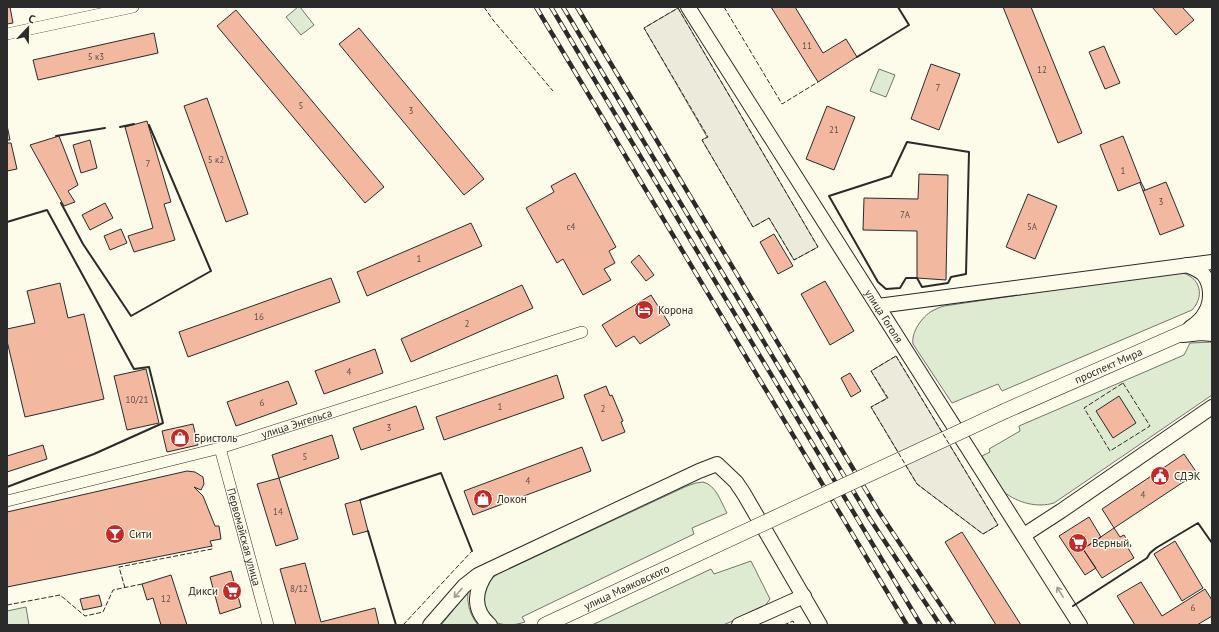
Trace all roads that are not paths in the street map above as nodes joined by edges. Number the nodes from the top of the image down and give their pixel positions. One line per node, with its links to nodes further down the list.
1 (133, 7): 3 (street)
2 (688, 7): 6 (street, улица Гоголя)
3 (7, 34)
4 (1212, 262): 5 (street)
5 (1187, 266): 6 (street); 10 (street)
6 (878, 306): 14 (street, улица Гоголя)
7 (1212, 320): 10 (main road, проспект Мира)
8 (582, 332): 12 (street, улица Энгельса)
9 (1212, 334): 10 (street)
10 (1176, 336): 15 (main road, проспект Мира, bridge)
11 (1212, 406): 14 (street)
12 (220, 448): 13 (street, улица Энгельса); 18 (street, Первомайская улица)
13 (7, 501)
14 (1024, 536): 24 (street, улица Гоголя, one-way to 14)
15 (708, 549): 21 (main road, улица Маяковского)
16 (489, 570): 17 (street); 19 (street, one-way to 19); 20 (street)
17 (804, 596): 22 (street); 23 (street)
18 (268, 625)
19 (430, 625)
20 (490, 625)
21 (545, 625)
22 (739, 625)
23 (820, 625)
24 (1080, 625)

